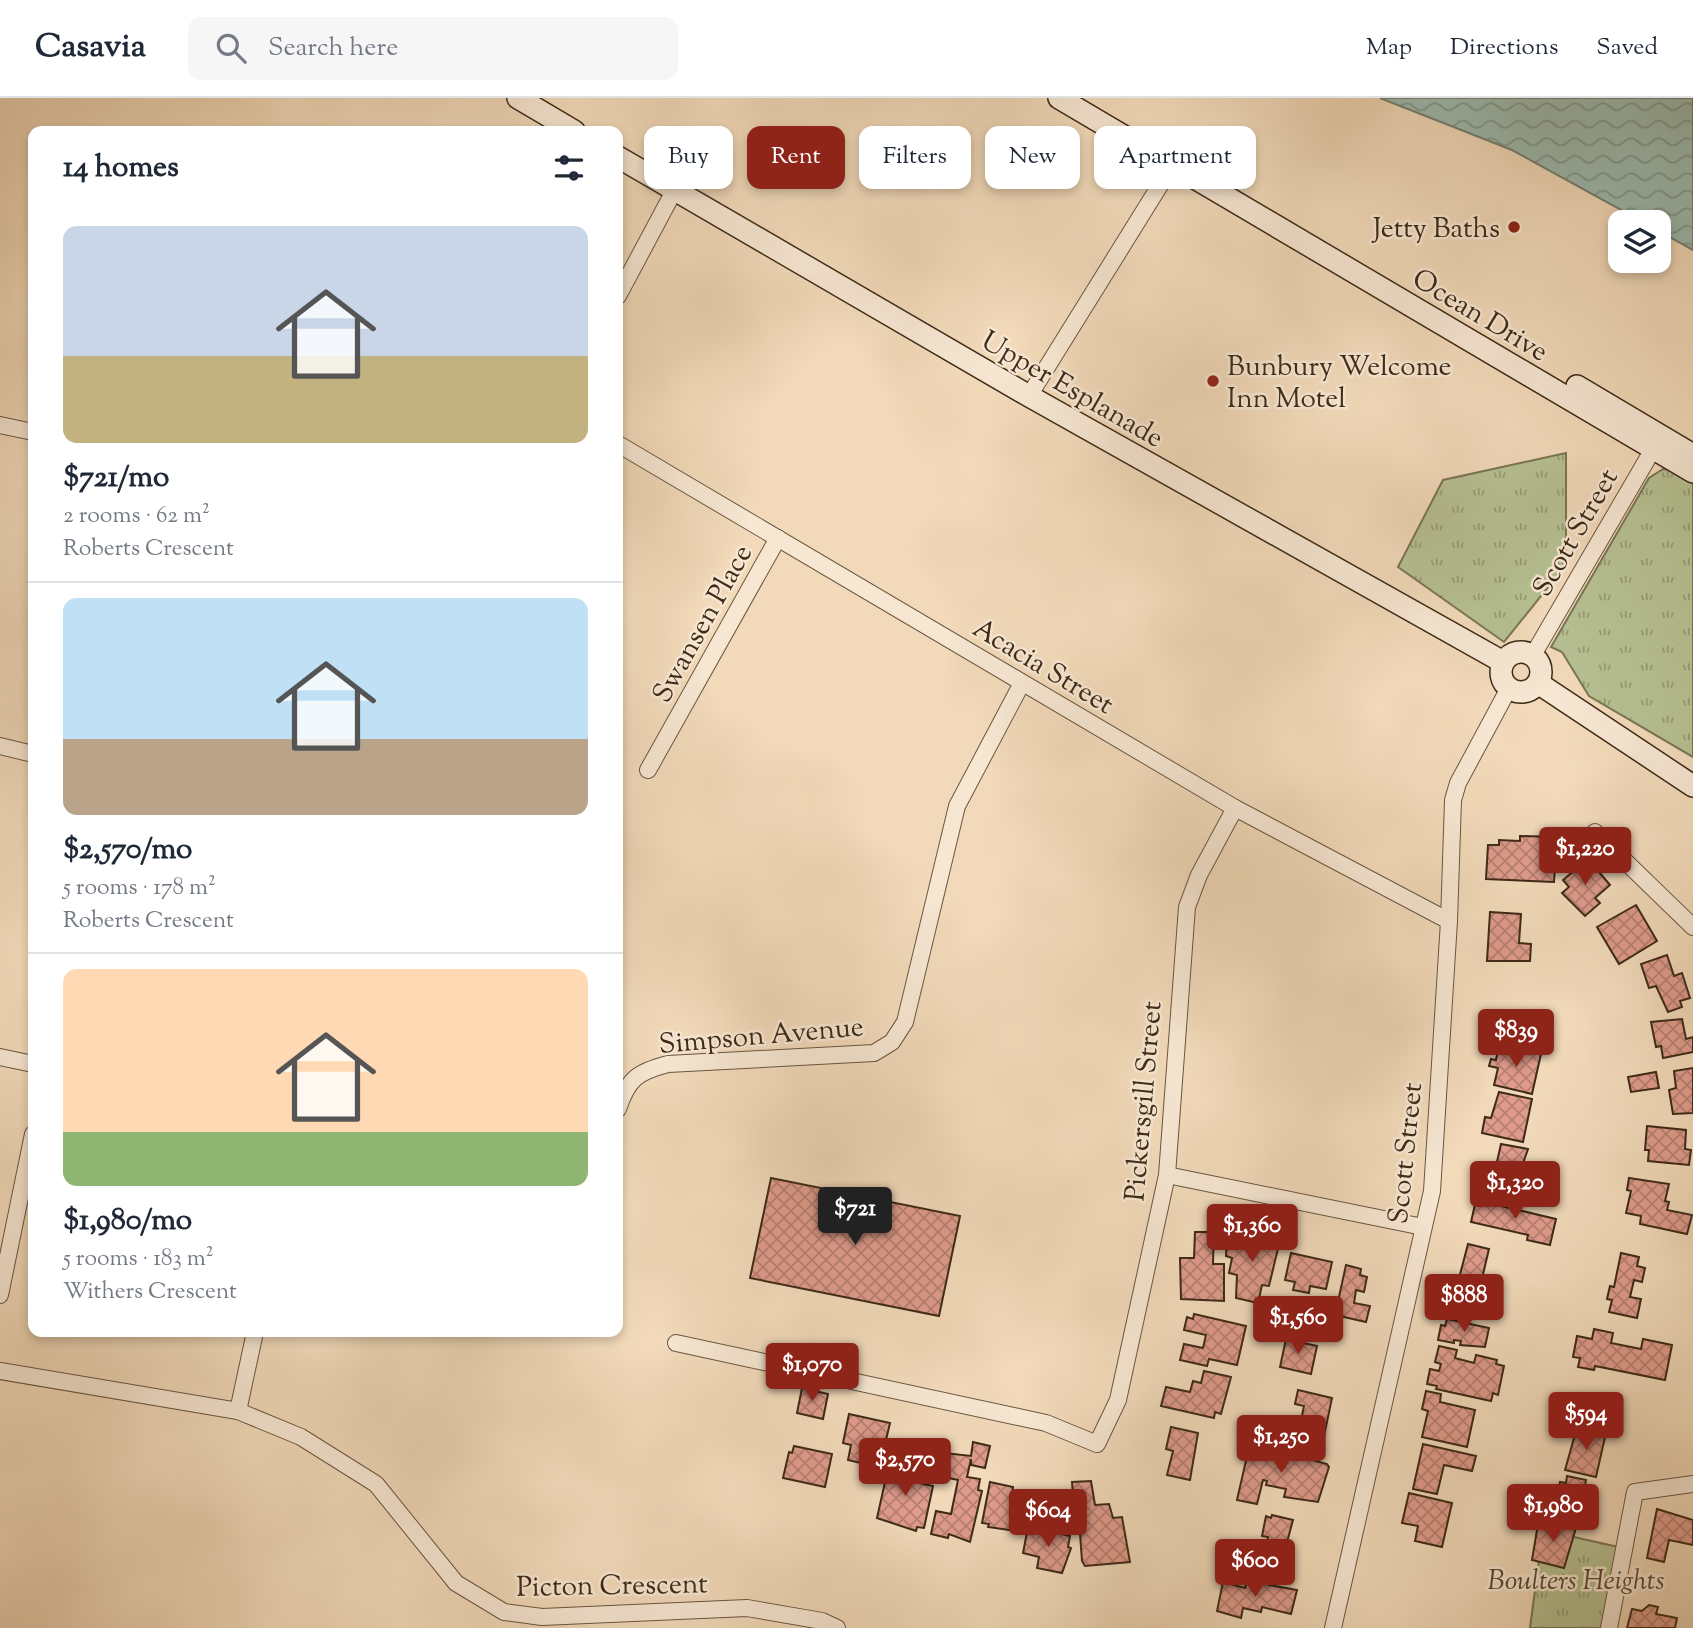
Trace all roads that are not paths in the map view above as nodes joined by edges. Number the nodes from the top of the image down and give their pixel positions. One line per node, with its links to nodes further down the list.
1 (518, 98): 4 (street)
2 (1059, 98): 5 (street, Ocean Drive)
3 (1086, 98): 6 (street, Ocean Drive)
4 (566, 126)
5 (1113, 126)
6 (1127, 126)
7 (623, 161): 10 (street, Upper Esplanade)
8 (1157, 189): 12 (street)
9 (1227, 189): 15 (street, Ocean Drive)
10 (674, 191): 11 (street); 12 (street, Upper Esplanade)
11 (623, 287)
12 (1029, 396): 21 (street, Upper Esplanade)
13 (0, 425): 14 (street)
14 (28, 431)
15 (1657, 442): 17 (street, Ocean Drive); 18 (street, Ocean Drive); 20 (street, Scott Street)
16 (623, 447): 19 (street, Acacia Street)
17 (1693, 455)
18 (1693, 472)
19 (778, 538): 22 (street, Acacia Street); 27 (street, Swansen Place)
20 (1533, 655): 21 (street); 23 (street)
21 (1503, 662): 24 (street)
22 (1022, 683): 29 (street, Acacia Street); 35 (street, Simpson Avenue)
23 (1538, 683): 24 (street); 28 (street)
24 (1509, 688): 31 (street, Scott Street)
25 (0, 746): 26 (street)
26 (28, 753)
27 (648, 770)
28 (1693, 786)
29 (1235, 808): 31 (street, Acacia Street); 37 (street, Pickersgill Street)
30 (1595, 832): 32 (street)
31 (1449, 921): 38 (street, Scott Street)
32 (1693, 927)
33 (0, 1057): 34 (street)
34 (28, 1063)
35 (623, 1095)
36 (28, 1158): 39 (street)
37 (1167, 1175): 38 (street); 41 (street, Pickersgill Street)
38 (1423, 1227): 47 (street, Scott Street)
39 (0, 1295)
40 (254, 1337): 43 (street)
41 (676, 1343)
42 (0, 1371): 43 (street, Picton Crescent)
43 (238, 1411): 45 (street, Picton Crescent)
44 (1693, 1484): 48 (street)
45 (502, 1620): 46 (street, Picton Crescent)
46 (837, 1628)
47 (1333, 1628)
48 (1609, 1628)

